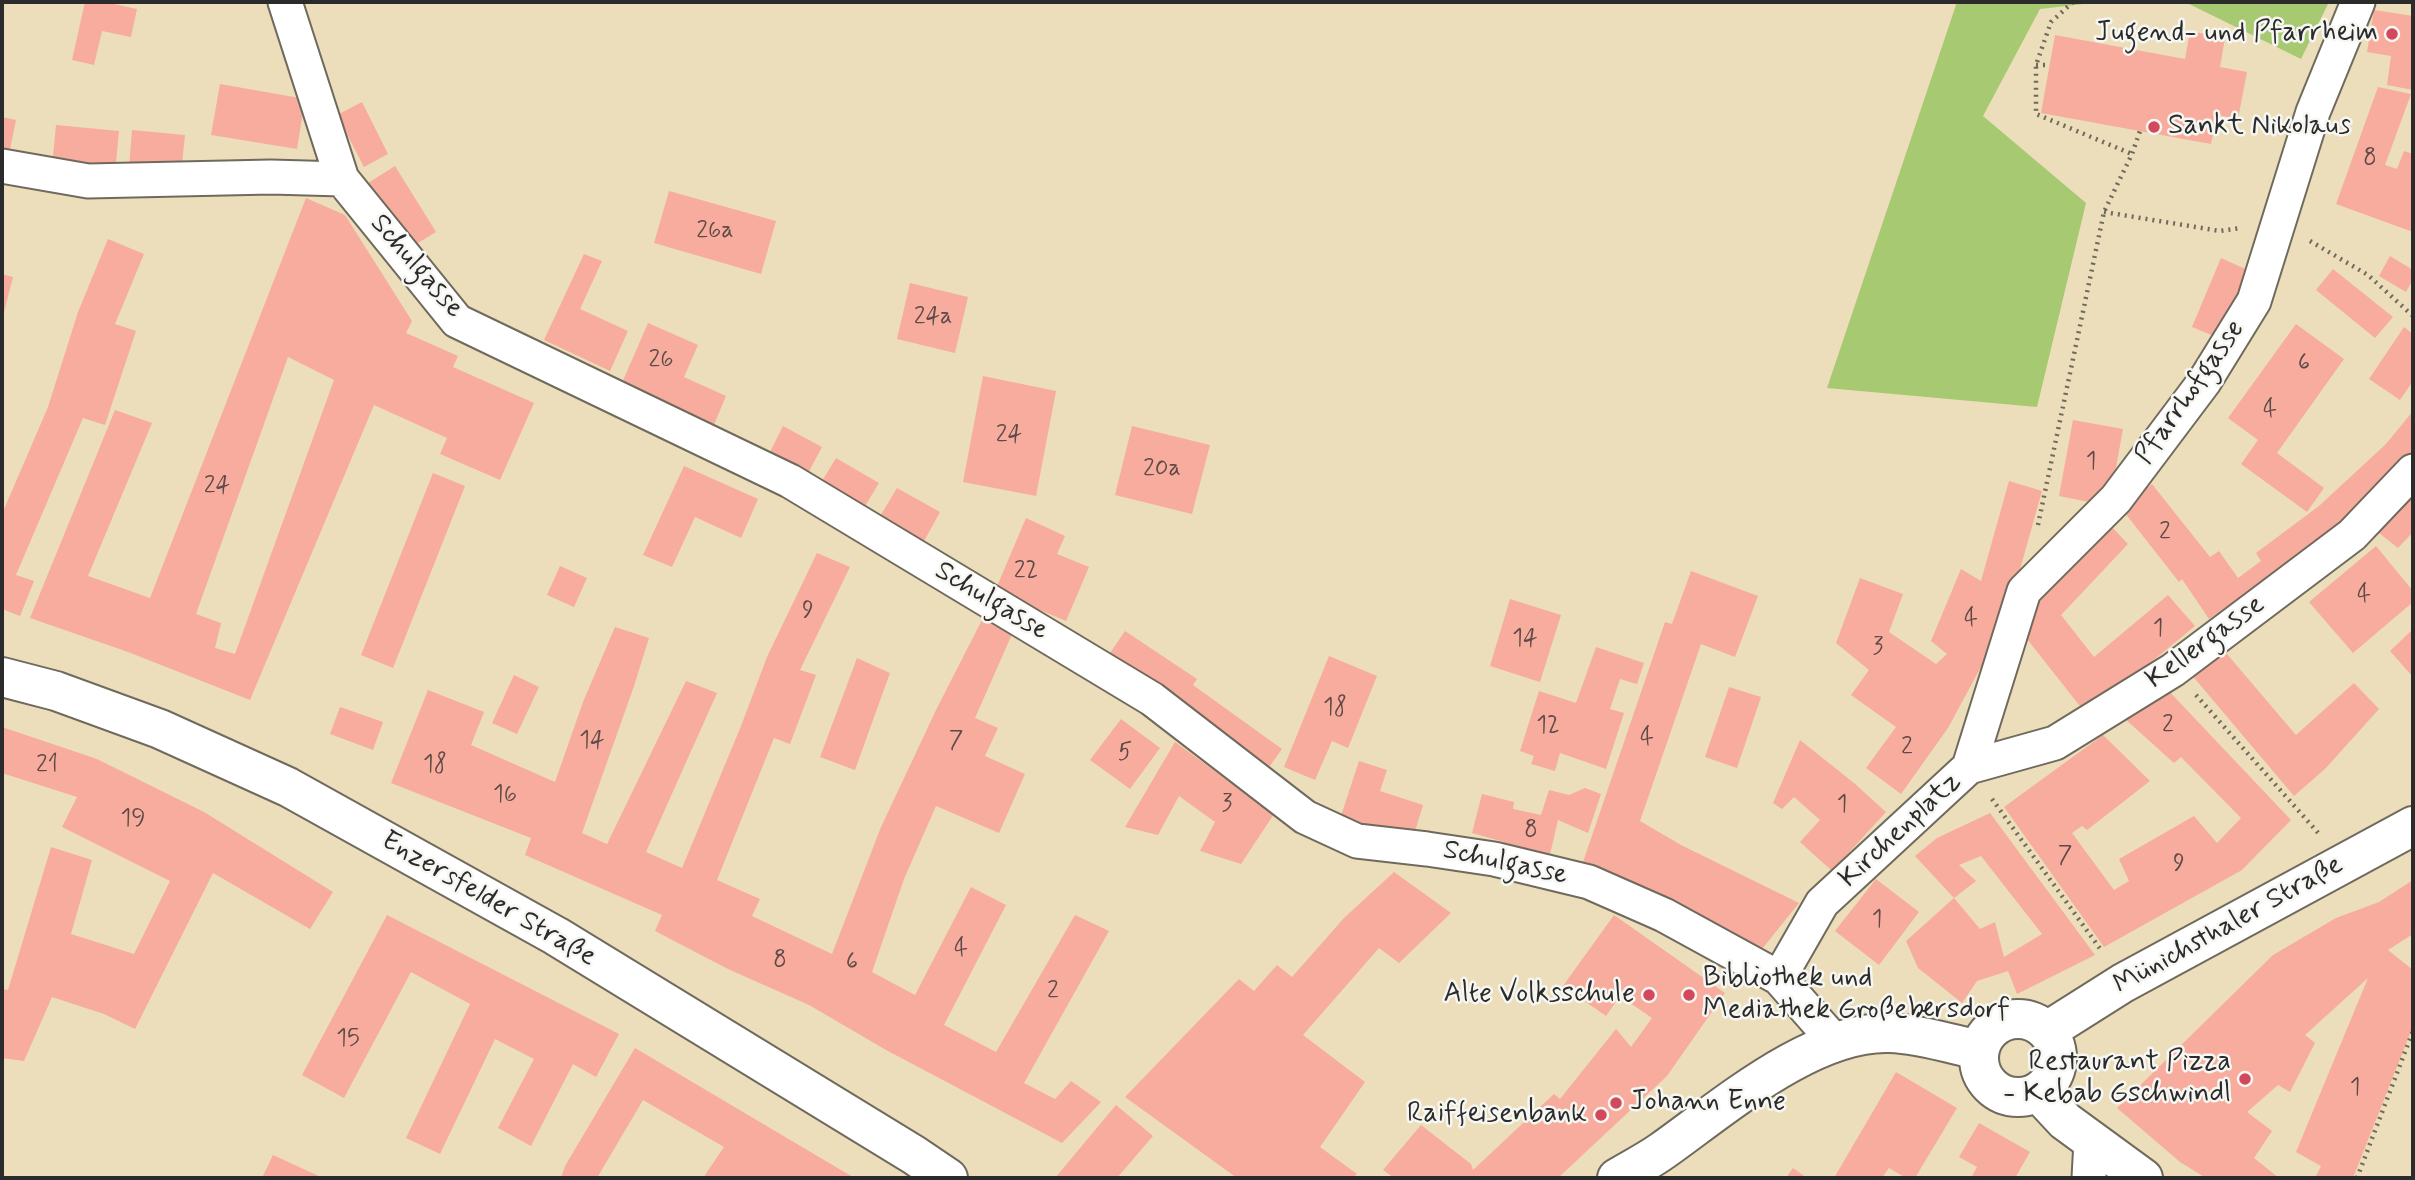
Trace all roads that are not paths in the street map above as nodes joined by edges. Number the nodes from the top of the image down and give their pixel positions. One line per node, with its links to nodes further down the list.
1 (285, 2): 4 (street, Schulgasse)
2 (2358, 2): 6 (street, Pfarrhofgasse)
3 (2, 166): 4 (street)
4 (342, 180): 10 (street, Schulgasse)
5 (2413, 471): 8 (street, Kellergasse)
6 (2024, 591): 8 (street, Kirchenplatz)
7 (2, 677): 16 (street, Enzersfelder Straße)
8 (1969, 767): 10 (street, Kirchenplatz)
9 (2413, 826): 11 (street, Münichsthaler Straße)
10 (1779, 978): 12 (street, Schulgasse)
11 (2047, 1031): 13 (street); 14 (street)
12 (1836, 1043): 13 (street); 17 (street)
13 (1979, 1050): 14 (street)
14 (2038, 1092): 15 (street)
15 (2091, 1141): 18 (street); 19 (street)
16 (948, 1178)
17 (1617, 1178)
18 (2089, 1178)
19 (2143, 1178)

